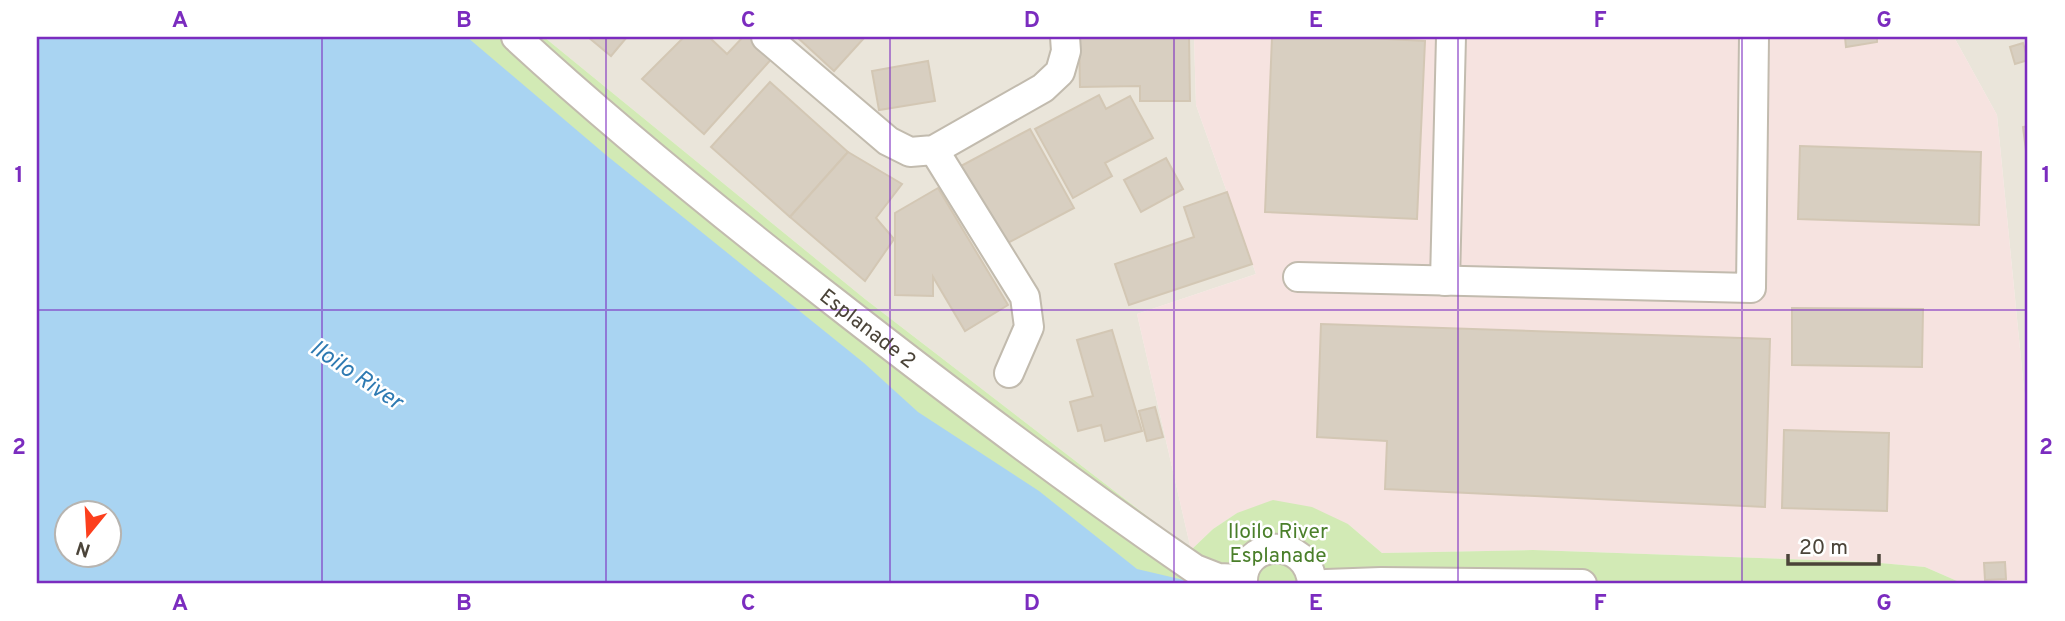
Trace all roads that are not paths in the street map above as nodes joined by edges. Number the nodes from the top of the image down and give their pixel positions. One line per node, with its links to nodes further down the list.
1 (516, 37): 10 (street, Esplanade 2)
2 (766, 37): 6 (street)
3 (1065, 37): 6 (street)
4 (1451, 37): 8 (street)
5 (1754, 37): 8 (street)
6 (934, 150): 9 (street)
7 (1298, 277): 8 (street)
8 (1445, 281)
9 (1009, 373)
10 (1242, 581): 11 (street, Esplanade 2)
11 (1312, 584)
12 (1326, 584): 13 (street)
13 (1582, 584)

